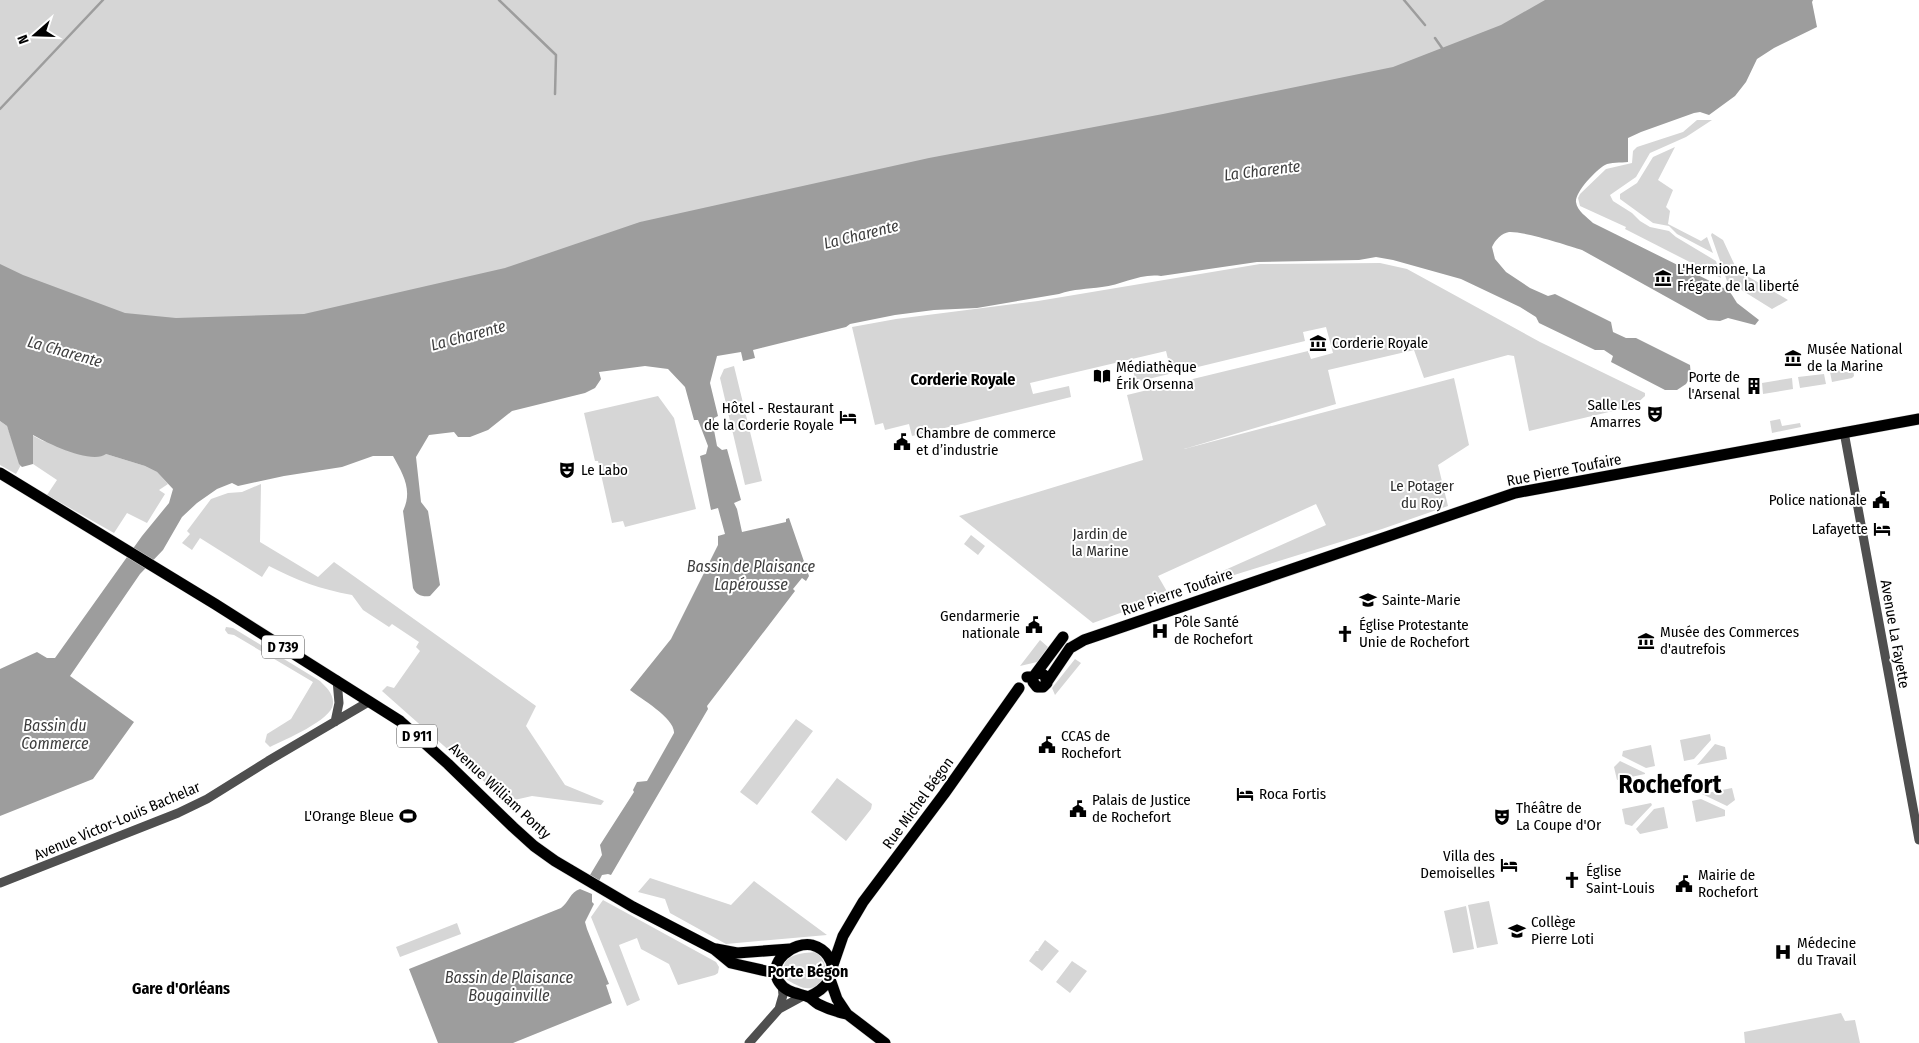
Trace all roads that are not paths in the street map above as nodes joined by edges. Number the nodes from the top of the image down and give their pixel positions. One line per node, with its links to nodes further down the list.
1 (1919, 419): 2 (main road, Rue Pierre Toufaire)
2 (1844, 432): 4 (main road, Rue Pierre Toufaire); 8 (street, Avenue La Fayette)
3 (0, 473): 5 (main road, Avenue William Ponty / D 739)
4 (1068, 642): 10 (main road, Rue Michel Bégon)
5 (337, 680): 6 (main road, Avenue William Ponty / D 911); 7 (street)
6 (370, 701): 7 (street, Avenue Victor-Louis Bachelar); 12 (main road, Avenue William Ponty / D 911)
7 (335, 722): 9 (street, Avenue Victor-Louis Bachelar)
8 (1919, 840)
9 (0, 883)
10 (843, 936): 11 (main road); 14 (main road, Rue Michel Bégon)
11 (819, 947): 13 (main road); 14 (main road)
12 (714, 949): 13 (main road, D 911); 15 (main road, D 911)
13 (790, 949): 15 (main road)
14 (833, 965): 16 (main road)
15 (775, 973): 17 (main road)
16 (830, 979): 18 (main road); 20 (main road)
17 (782, 985): 18 (main road); 19 (street)
18 (806, 997): 19 (street); 20 (main road)
19 (779, 1009): 21 (street)
20 (847, 1014): 22 (main road)
21 (749, 1043)
22 (885, 1043)

